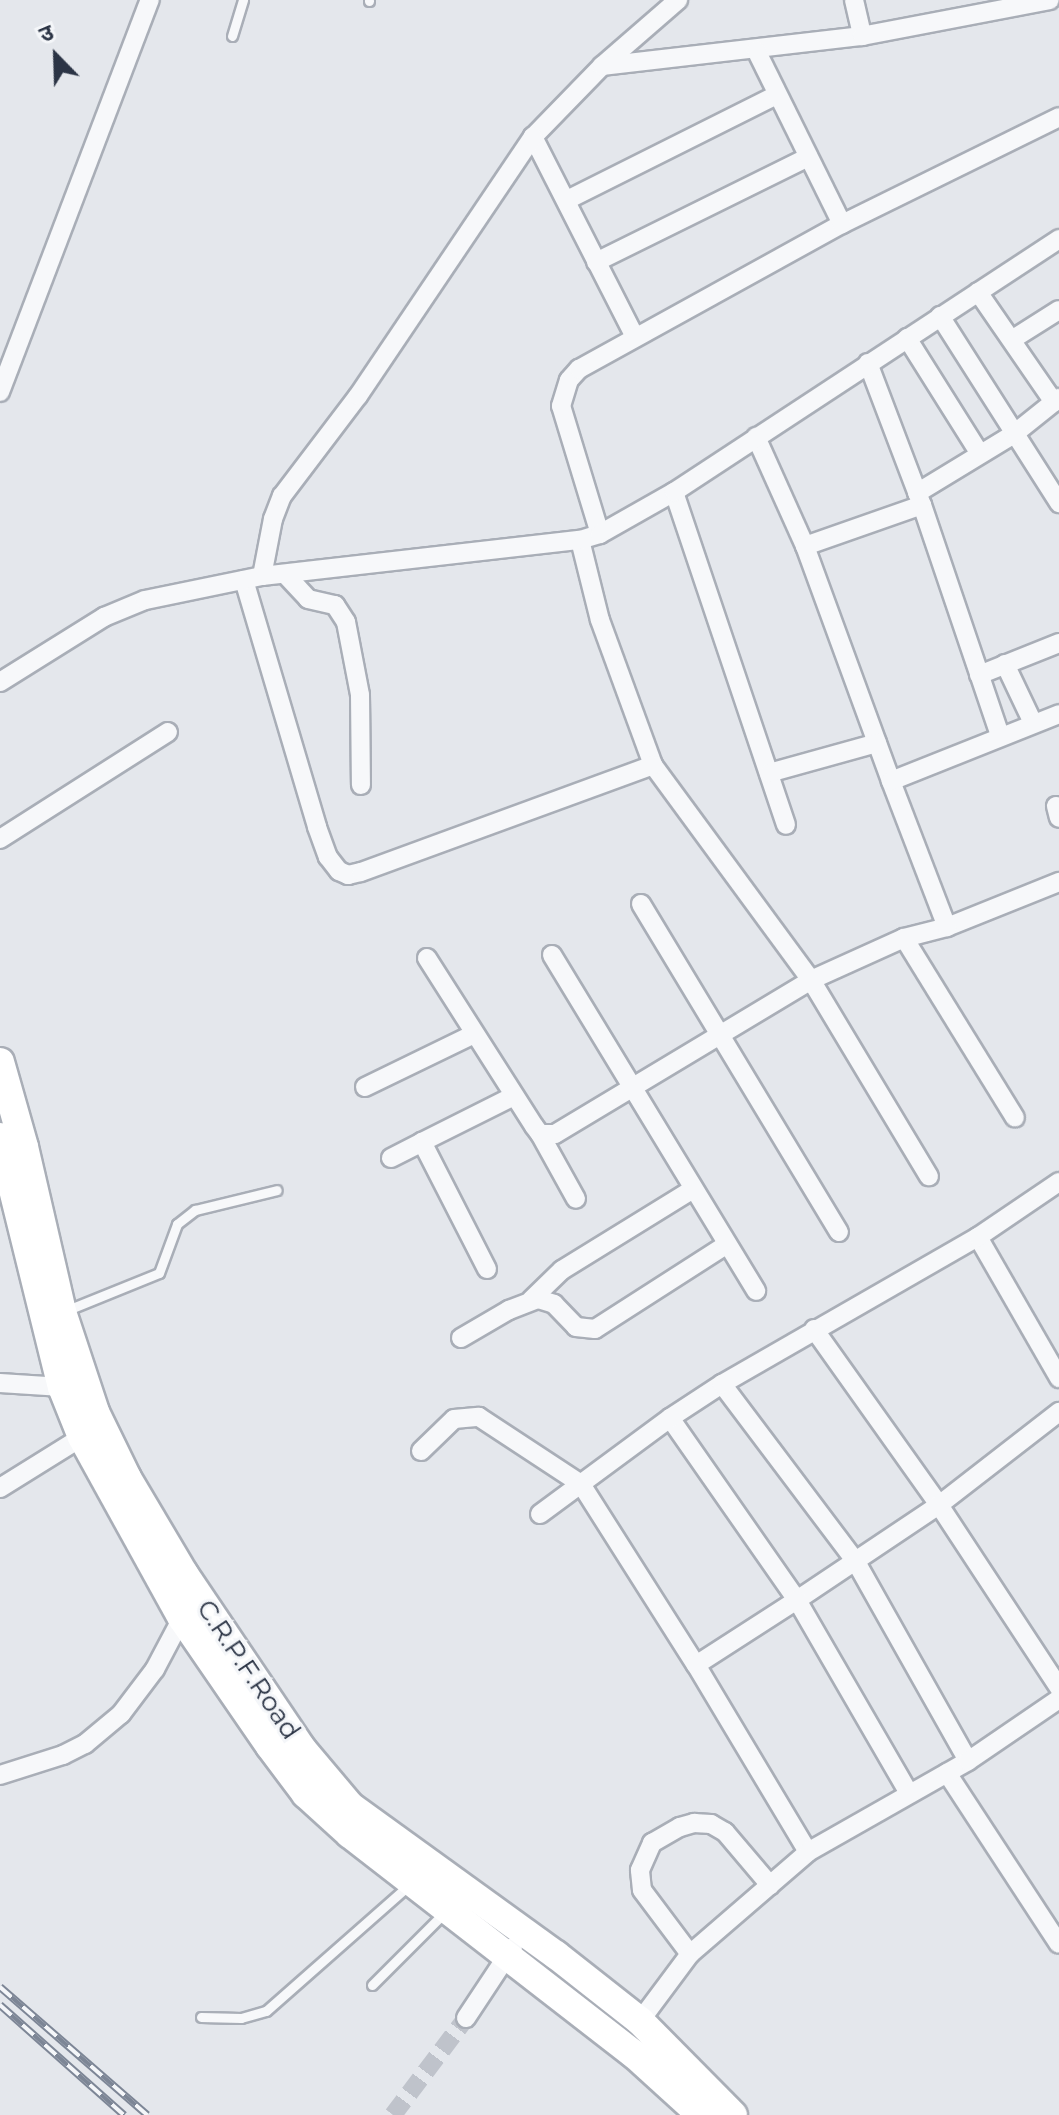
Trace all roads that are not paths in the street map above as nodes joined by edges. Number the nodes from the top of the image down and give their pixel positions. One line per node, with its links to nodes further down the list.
1 (150, 0): 25 (street)
2 (243, 0): 7 (lane)
3 (678, 0): 10 (street)
4 (854, 0): 8 (street)
5 (1050, 0): 6 (street)
6 (1028, 2): 8 (street)
7 (232, 36)
8 (862, 36): 9 (street)
9 (756, 50): 10 (street); 11 (street)
10 (602, 66): 13 (street)
11 (777, 95): 14 (street); 15 (street)
12 (1059, 117): 16 (street)
13 (533, 137): 15 (street); 39 (street)
14 (808, 157): 16 (street); 18 (street)
15 (567, 200): 18 (street)
16 (842, 224): 22 (street)
17 (1059, 239): 19 (street)
18 (596, 262): 22 (street)
19 (978, 292): 21 (street); 24 (street)
20 (1059, 310): 24 (street)
21 (940, 316): 23 (street); 29 (street)
22 (635, 337): 35 (street)
23 (907, 338): 26 (street); 31 (street)
24 (1013, 339): 28 (street)
25 (6, 362): 27 (street)
26 (868, 363): 30 (street); 33 (street)
27 (0, 392)
28 (1056, 400): 29 (street)
29 (1014, 434): 31 (street); 34 (street)
30 (756, 437): 32 (street); 37 (street)
31 (980, 454): 33 (street)
32 (674, 492): 35 (street); 50 (street)
33 (920, 499): 37 (street); 42 (street)
34 (1059, 503)
35 (600, 534): 36 (street)
36 (580, 540): 38 (street); 49 (street)
37 (805, 546): 48 (street)
38 (285, 574): 39 (street); 52 (street)
39 (253, 578): 43 (street); 49 (street)
40 (1059, 643): 41 (street)
41 (1005, 664): 42 (street); 45 (street)
42 (979, 675): 47 (street)
43 (0, 682)
44 (1059, 714): 45 (street)
45 (1033, 723): 47 (street)
46 (168, 732): 54 (street)
47 (1000, 735): 51 (street)
48 (877, 743): 50 (street); 51 (street)
49 (653, 765): 61 (street)
50 (769, 773): 53 (street)
51 (891, 781): 57 (street)
52 (361, 785)
53 (786, 825)
54 (0, 839)
55 (1059, 882): 57 (street)
56 (641, 904): 63 (street)
57 (947, 927): 58 (street)
58 (904, 938): 61 (street); 68 (street)
59 (552, 955): 66 (street)
60 (427, 958): 62 (street)
61 (811, 980): 63 (street); 73 (street)
62 (474, 1034): 65 (street); 67 (street)
63 (721, 1037): 66 (street); 78 (street)
64 (0, 1062): 84 (main road, C.R.P.F.Road)
65 (365, 1087)
66 (633, 1090): 69 (street); 75 (street)
67 (514, 1096): 69 (street); 71 (street)
68 (1015, 1118)
69 (540, 1134): 77 (street)
70 (0, 1137): 90 (main road, C.R.P.F.Road)
71 (422, 1142): 72 (street); 81 (street)
72 (391, 1158)
73 (929, 1176)
74 (1059, 1182): 79 (street)
75 (693, 1189): 80 (street); 83 (street)
76 (277, 1190): 84 (lane)
77 (576, 1199)
78 (839, 1232)
79 (978, 1237): 85 (street); 87 (street)
80 (726, 1245): 82 (street); 83 (street)
81 (487, 1269)
82 (756, 1291)
83 (531, 1300): 86 (street)
84 (62, 1312): 113 (main road, C.R.P.F.Road)
85 (814, 1329): 89 (street); 97 (street)
86 (461, 1338)
87 (1059, 1378)
88 (0, 1383): 90 (street)
89 (722, 1384): 92 (street); 99 (street)
90 (62, 1387): 93 (main road, C.R.P.F.Road)
91 (1059, 1412): 97 (street)
92 (670, 1418): 95 (street); 100 (street)
93 (82, 1437): 96 (street); 101 (main road, C.R.P.F.Road)
94 (421, 1451): 95 (street)
95 (581, 1484): 98 (street); 102 (street)
96 (0, 1488)
97 (939, 1505): 99 (street); 103 (street)
98 (540, 1514)
99 (856, 1562): 100 (street); 105 (street)
100 (797, 1600): 102 (street); 108 (street)
101 (182, 1618): 107 (street); 110 (main road, C.R.P.F.Road)
102 (696, 1665): 109 (street)
103 (1059, 1688)
104 (1059, 1699): 105 (street)
105 (968, 1761): 106 (street)
106 (947, 1773): 108 (street); 114 (street)
107 (0, 1775)
108 (909, 1793): 109 (street)
109 (808, 1852): 111 (street)
110 (413, 1882): 112 (main road, C.R.P.F.Road); 117 (lane)
111 (770, 1885): 115 (street); 115 (street)
112 (448, 1908): 113 (main road, C.R.P.F.Road); 116 (lane)
113 (516, 1943): 118 (street); 119 (main road, C.R.P.F.Road); 120 (main road, C.R.P.F.Road)
114 (1059, 1944)
115 (690, 1954): 119 (street)
116 (372, 1985)
117 (201, 2017)
118 (466, 2018)
119 (640, 2021): 121 (main road, C.R.P.F.Road)
120 (701, 2115)
121 (733, 2115)

